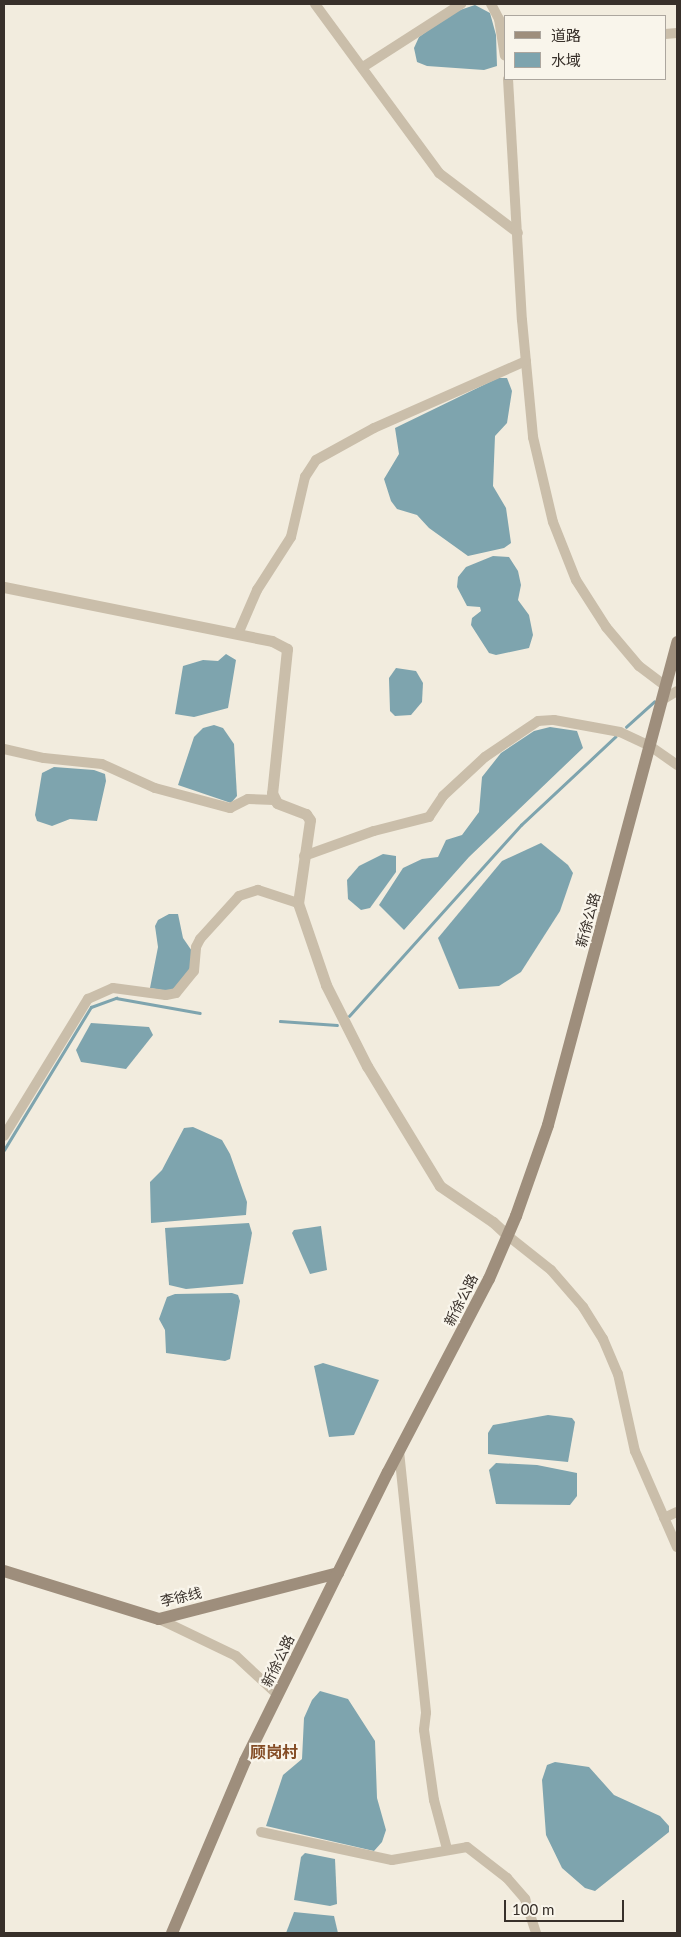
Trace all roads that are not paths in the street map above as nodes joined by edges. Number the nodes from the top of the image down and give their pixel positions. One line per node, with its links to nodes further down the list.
1 (315, 4): 5 (street)
2 (461, 4): 5 (street)
3 (492, 4): 4 (street)
4 (503, 35)
5 (363, 67): 7 (street)
6 (508, 80): 7 (street)
7 (518, 233): 8 (street)
8 (526, 361): 10 (street); 12 (street)
9 (4, 587): 10 (street)
10 (238, 634): 16 (street)
11 (677, 642): 12 (main road, 新徐公路)
12 (671, 689): 13 (main road, 新徐公路)
13 (650, 746): 15 (street); 17 (street); 20 (main road, 新徐公路)
14 (4, 750): 16 (street)
15 (677, 765)
16 (274, 800): 17 (street)
17 (304, 856): 18 (street)
18 (298, 903): 19 (street); 20 (street)
19 (4, 1136)
20 (508, 1236): 21 (main road, 新徐公路); 23 (street)
21 (399, 1452): 26 (main road, 新徐公路); 30 (street)
22 (677, 1512): 23 (street)
23 (664, 1518): 24 (street)
24 (677, 1547)
25 (4, 1571): 27 (main road, 李徐线)
26 (338, 1573): 27 (main road, 李徐线); 28 (main road, 新徐公路)
27 (159, 1618): 28 (street)
28 (278, 1695): 31 (main road, 新徐公路)
29 (261, 1832): 30 (street)
30 (447, 1849): 32 (street)
31 (172, 1933)
32 (536, 1933)

